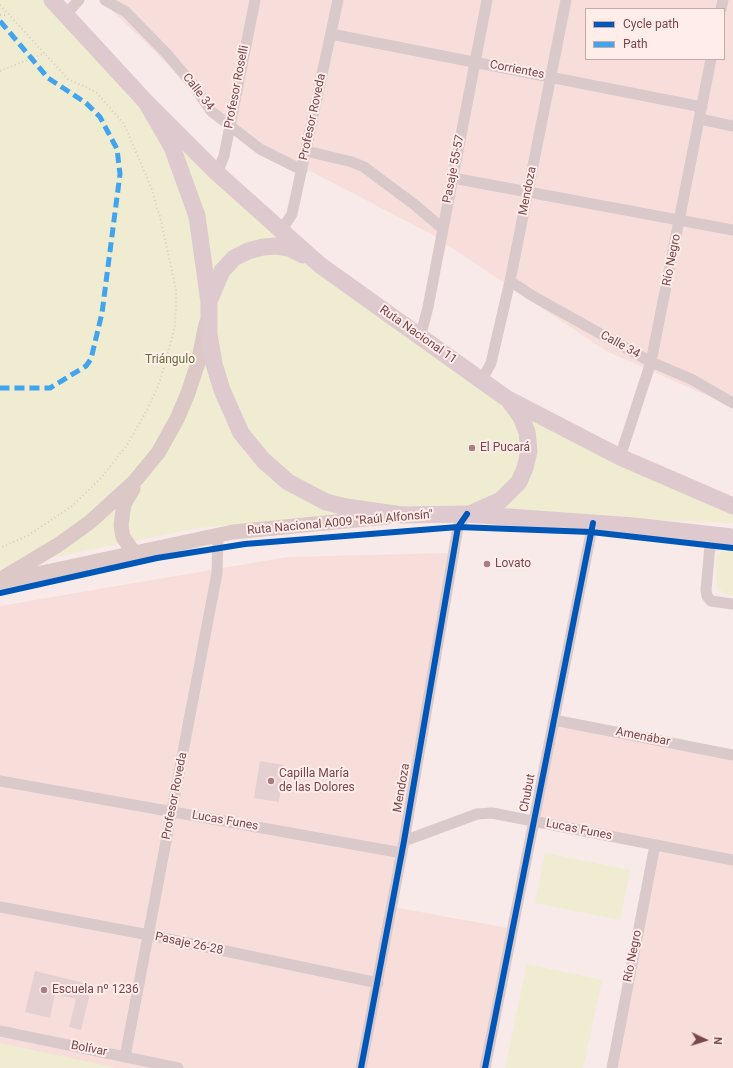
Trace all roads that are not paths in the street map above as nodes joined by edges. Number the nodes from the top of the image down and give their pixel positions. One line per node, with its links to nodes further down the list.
1 (52, 0): 8 (highway)
2 (79, 0): 8 (street)
3 (105, 0): 17 (street, Calle 34)
4 (255, 0): 17 (street, Profesor Roselli)
5 (338, 0): 9 (street, Profesor Roveda)
6 (487, 0): 11 (street, Pasaje 55-57)
7 (566, 0): 12 (street, Mendoza)
8 (66, 14): 13 (highway)
9 (331, 34): 11 (street, Corrientes); 18 (street, Profesor Roveda)
10 (711, 60): 14 (street, Río Negro)
11 (475, 62): 12 (street, Corrientes); 21 (street, Pasaje 55-57)
12 (551, 77): 14 (street, Corrientes); 22 (street, Mendoza)
13 (146, 102): 20 (highway, Ruta Nacional 11); 29 (highway)
14 (702, 107): 15 (street, Río Negro)
15 (700, 120): 16 (street); 23 (street, Río Negro)
16 (733, 126)
17 (230, 127): 19 (street, Calle 34); 20 (street, Profesor Roselli)
18 (306, 151): 19 (street, Profesor Roveda); 24 (street)
19 (302, 170): 26 (street, Profesor Roveda)
20 (217, 173): 26 (highway, Ruta Nacional 11)
21 (453, 178): 22 (street); 24 (street, Pasaje 55-57)
22 (528, 192): 23 (street); 28 (street, Mendoza)
23 (680, 220): 25 (street); 31 (street, Río Negro)
24 (442, 228): 30 (street, Pasaje 55-57)
25 (733, 230)
26 (281, 231): 27 (highway, Ruta Nacional 11)
27 (320, 265): 29 (highway); 30 (highway, Ruta Nacional 11)
28 (510, 282): 31 (street, Calle 34); 32 (street, Mendoza)
29 (209, 302): 36 (main road); 39 (highway)
30 (420, 338): 32 (highway, Ruta Nacional 11)
31 (651, 362): 34 (street, Calle 34); 35 (street, Río Negro)
32 (482, 380): 33 (highway, Ruta Nacional 11)
33 (506, 398): 35 (highway, Ruta Nacional 11); 38 (highway)
34 (733, 403)
35 (620, 457): 37 (highway, Ruta Nacional 11)
36 (143, 471): 44 (main road); 45 (main road)
37 (733, 506)
38 (466, 514): 39 (highway, Ruta Nacional A009 "Raúl Alfonsín"); 40 (highway, Ruta Nacional A009 "Raúl Alfonsín"); 53 (street, Mendoza)
39 (402, 515): 42 (main road, Ruta Nacional A009 "Raúl Alfonsín")
40 (592, 523): 41 (highway, Ruta Nacional A009 "Raúl Alfonsín"); 47 (street, Chubut)
41 (711, 534): 43 (highway, Ruta Nacional A009 "Raúl Alfonsín"); 46 (street)
42 (218, 535): 44 (main road, Ruta Nacional A009 "Raúl Alfonsín"); 50 (street, Profesor Roveda)
43 (733, 537)
44 (134, 553): 45 (main road, Ruta Nacional A009 "Raúl Alfonsín")
45 (0, 581)
46 (733, 604)
47 (554, 720): 48 (street, Amenábar); 51 (street, Chubut)
48 (733, 755)
49 (0, 781): 50 (street, Lucas Funes)
50 (172, 811): 53 (street, Lucas Funes); 56 (street, Profesor Roveda)
51 (533, 822): 52 (street, Lucas Funes); 53 (street, Lucas Funes); 62 (street, Chubut)
52 (655, 845): 54 (street, Lucas Funes); 63 (street, Río Negro)
53 (403, 847): 57 (street, Mendoza)
54 (733, 860)
55 (0, 907): 56 (street, Pasaje 26-28)
56 (149, 935): 57 (street, Pasaje 26-28); 59 (street, Profesor Roveda)
57 (378, 983): 61 (street, Mendoza)
58 (0, 1031): 59 (street, Bolívar)
59 (125, 1056): 60 (street, Bolívar)
60 (178, 1068)
61 (361, 1068)
62 (485, 1068)
63 (612, 1068)

